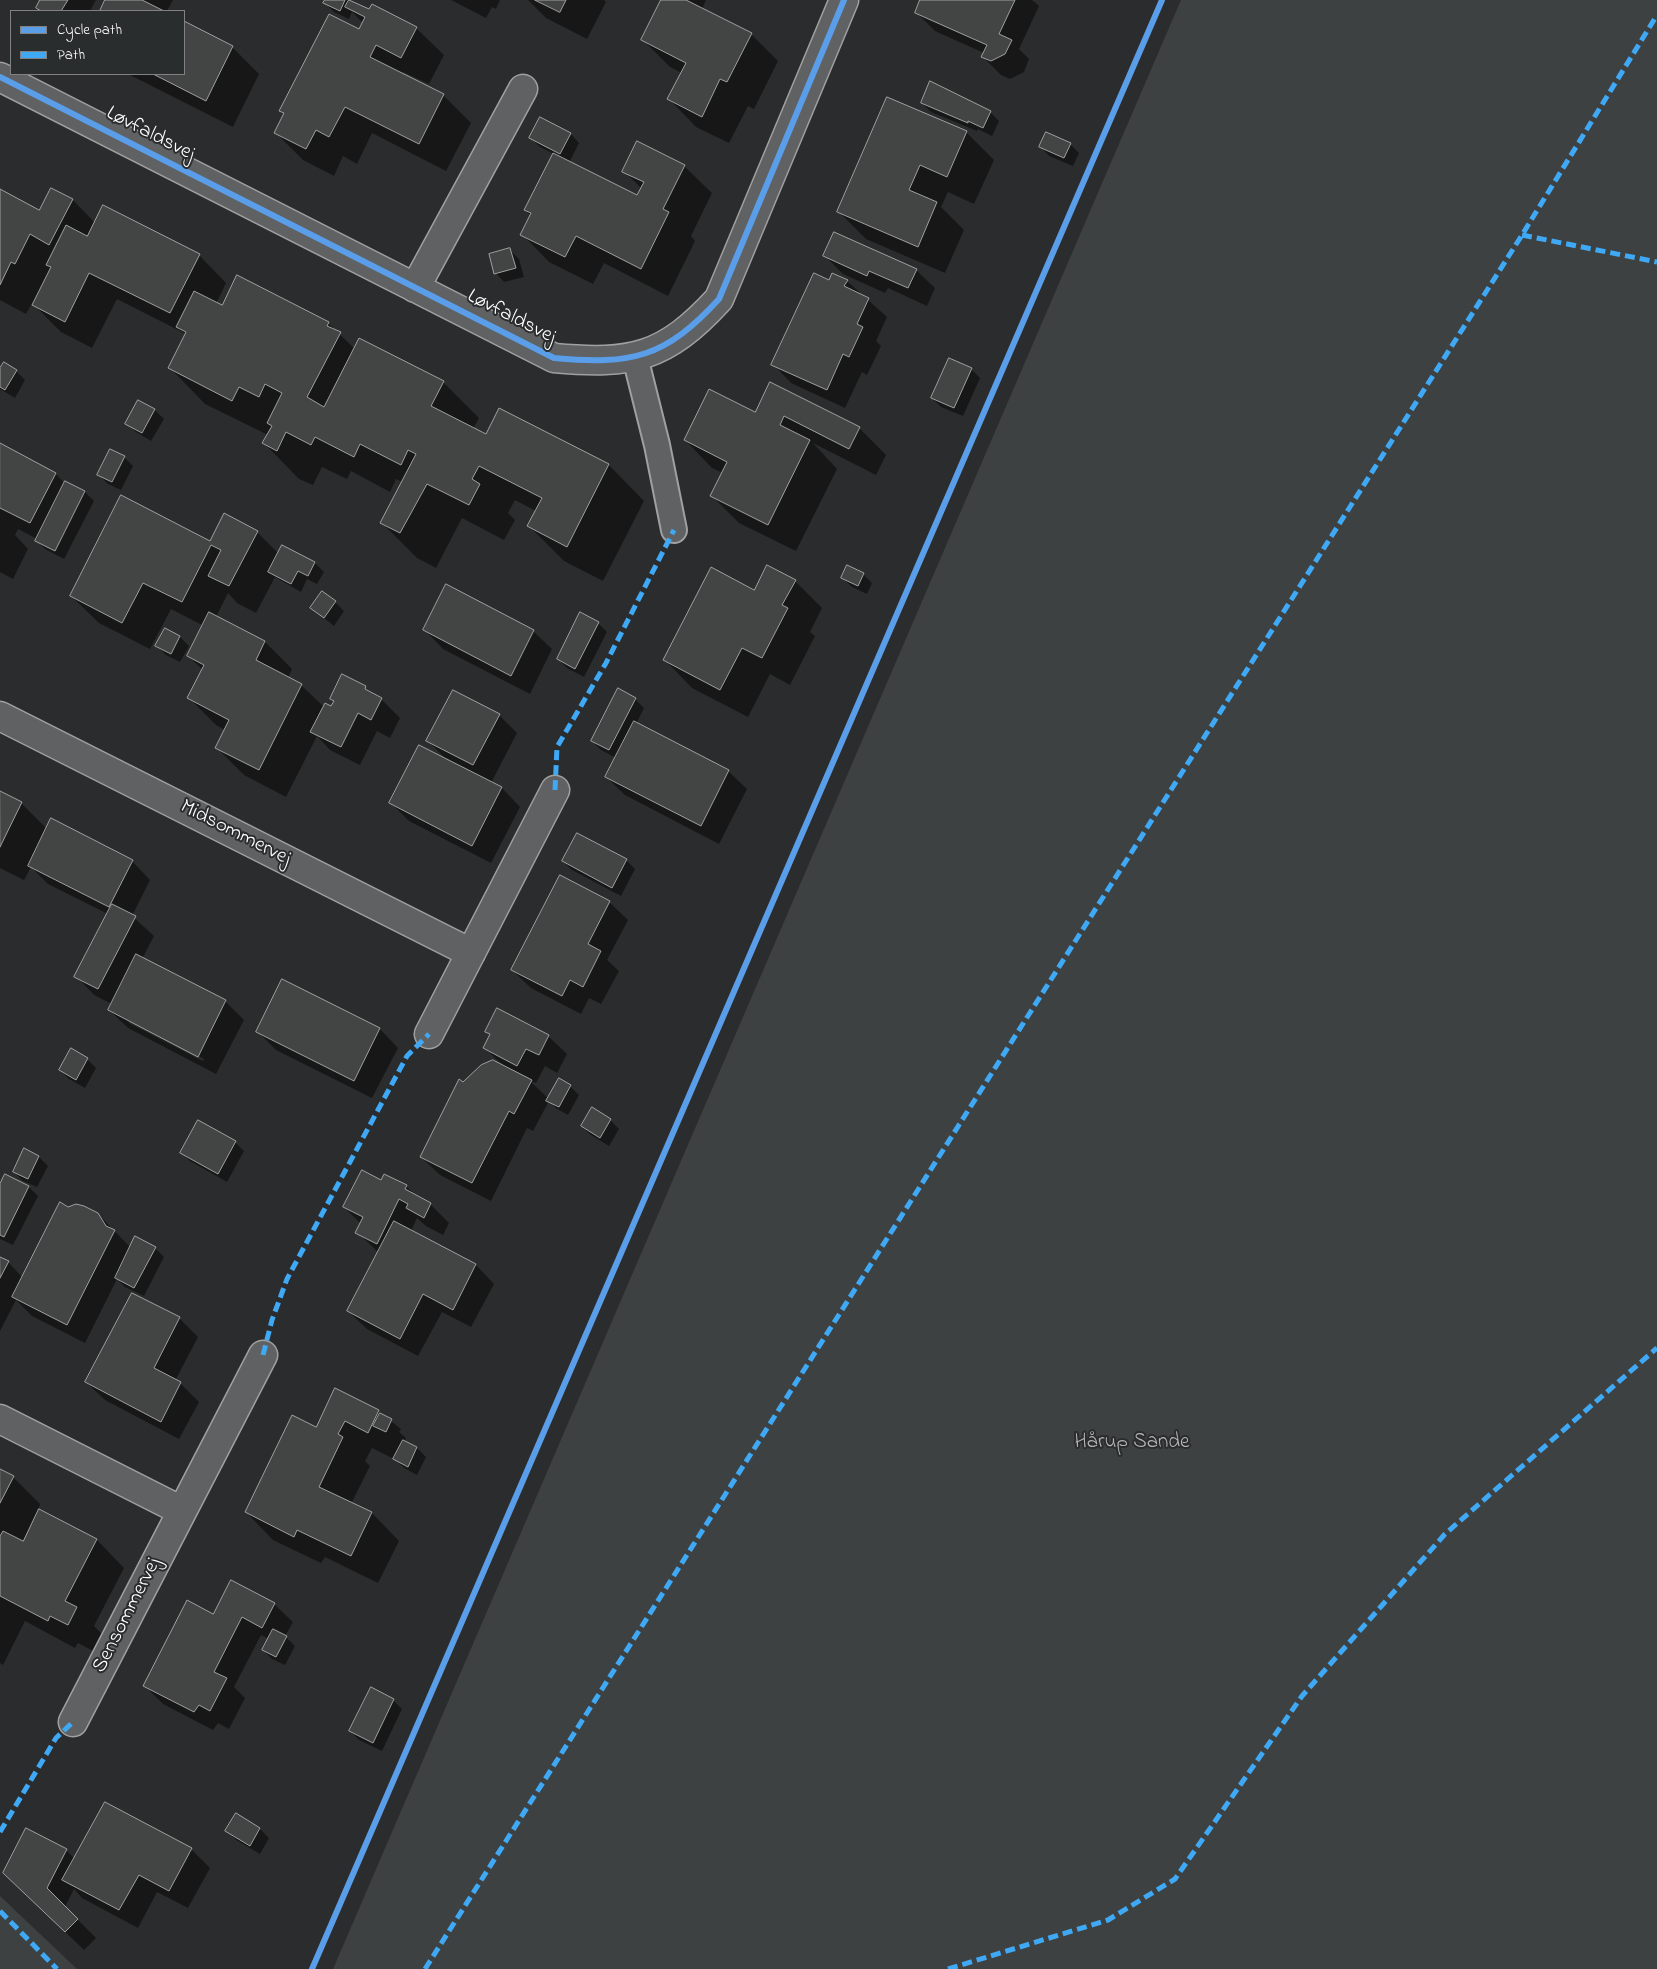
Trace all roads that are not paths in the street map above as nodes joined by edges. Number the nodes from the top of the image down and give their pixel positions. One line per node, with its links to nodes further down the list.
1 (844, 0): 5 (street, Løvfaldsvej)
2 (0, 76): 4 (street, Løvfaldsvej)
3 (524, 89): 4 (street)
4 (415, 288): 5 (street, Løvfaldsvej)
5 (635, 357): 6 (lane)
6 (674, 530)
7 (0, 716): 9 (street, Midsommervej)
8 (555, 790): 9 (street)
9 (471, 953): 10 (street)
10 (429, 1034)
11 (262, 1356): 13 (street, Sensommervej)
12 (0, 1419): 13 (street)
13 (182, 1511): 14 (street, Sensommervej)
14 (73, 1722)

